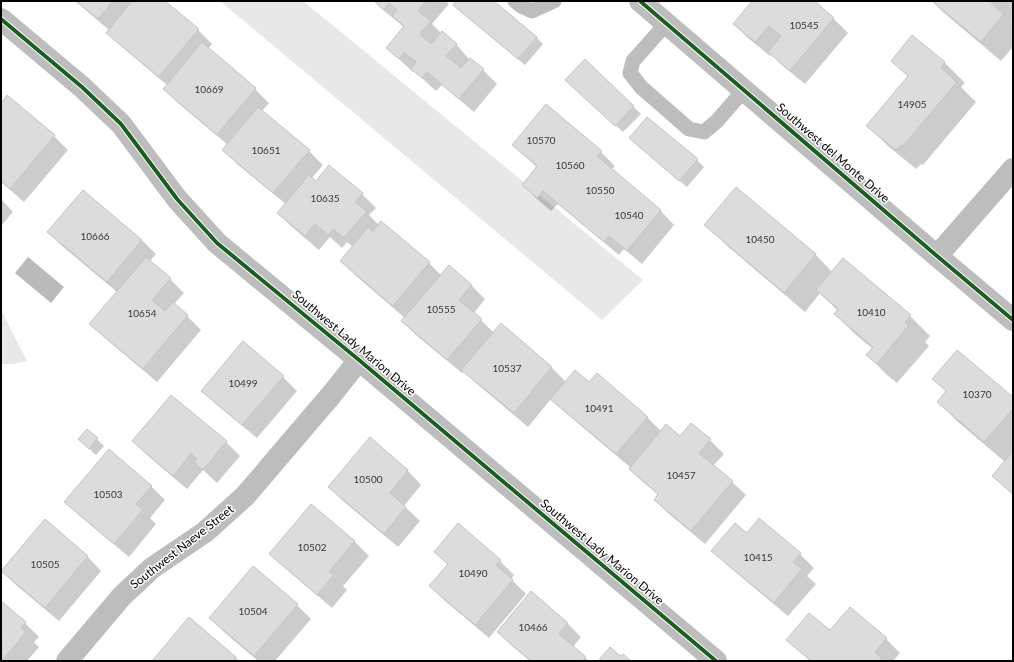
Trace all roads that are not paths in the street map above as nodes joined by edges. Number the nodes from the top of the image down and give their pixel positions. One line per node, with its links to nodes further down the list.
1 (515, 1): 2 (lane)
2 (554, 1)
3 (640, 1): 5 (street, Southwest del Monte Drive)
4 (1, 19): 10 (street, Southwest Lady Marion Drive)
5 (666, 24): 6 (street, Southwest del Monte Drive); 6 (lane)
6 (744, 90): 8 (street, Southwest del Monte Drive)
7 (1013, 169): 8 (street)
8 (937, 256): 9 (street, Southwest del Monte Drive)
9 (1013, 320)
10 (359, 360): 11 (street, Southwest Naeve Street); 12 (street, Southwest Lady Marion Drive)
11 (67, 661)
12 (716, 661)

